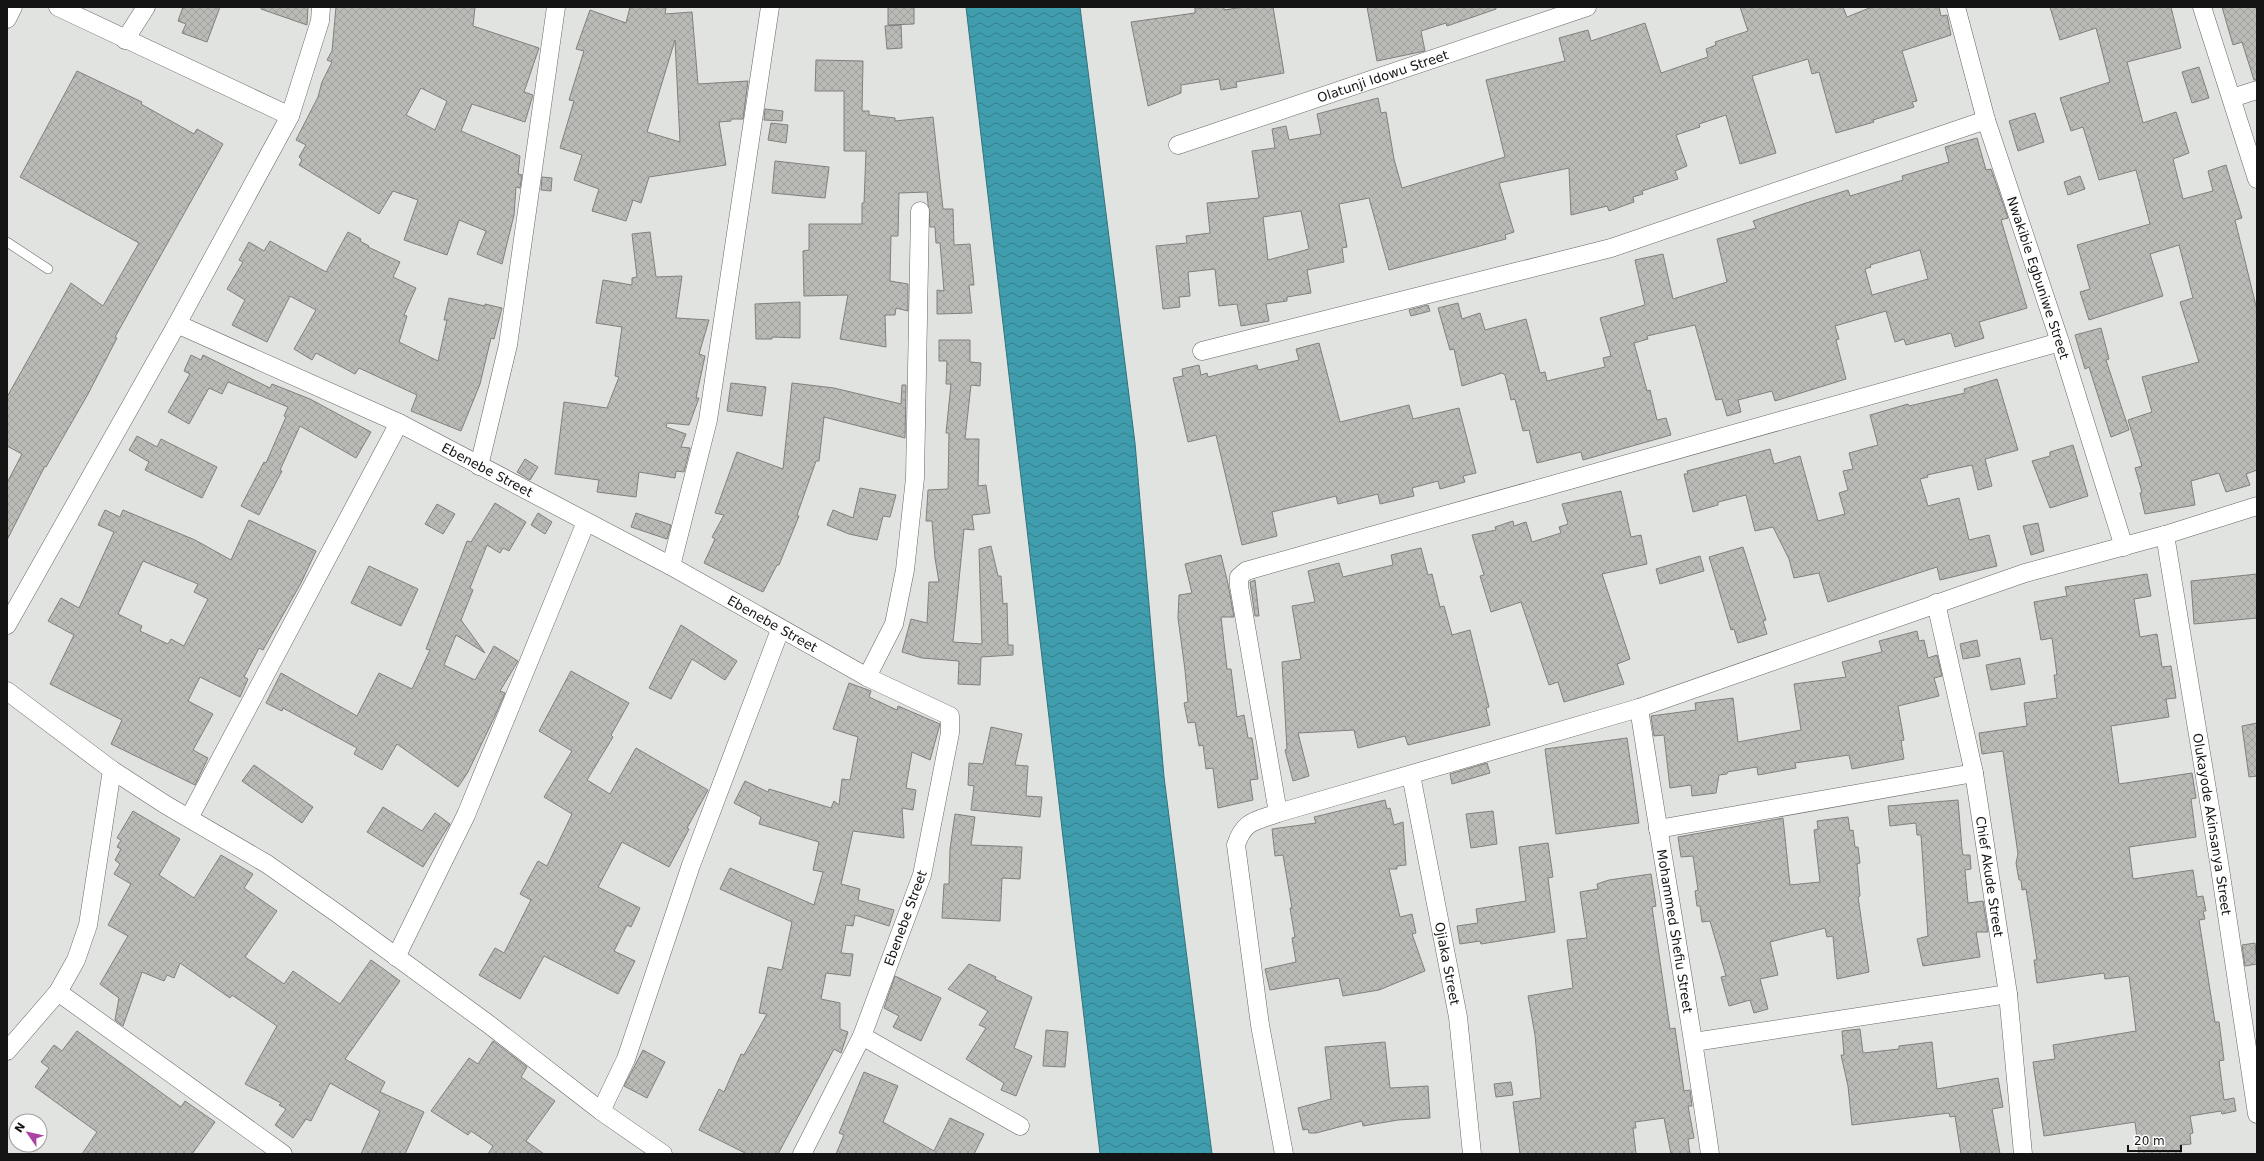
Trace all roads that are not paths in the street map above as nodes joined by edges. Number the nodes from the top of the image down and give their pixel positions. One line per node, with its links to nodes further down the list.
1 (13, 7): 10 (street)
2 (58, 7): 11 (street)
3 (146, 7): 11 (street)
4 (321, 7): 14 (street)
5 (556, 7): 25 (street)
6 (770, 7): 30 (street)
7 (1587, 7): 16 (street, Olatunji Idowu Street)
8 (1956, 7): 15 (street, Nwakibie Egbuniwe Street)
9 (2202, 7): 13 (street)
10 (7, 19)
11 (125, 40): 14 (street)
12 (2257, 90): 13 (street)
13 (2232, 98): 17 (street)
14 (290, 116): 21 (street)
15 (1986, 120): 22 (street, Nwakibie Egbuniwe Street); 23 (street)
16 (1178, 145)
17 (2257, 179)
18 (920, 211): 34 (street)
19 (7, 242): 20 (lane)
20 (48, 269)
21 (177, 324): 24 (street, Ebenebe Street); 32 (street)
22 (2060, 342): 29 (street, Nwakibie Egbuniwe Street); 40 (street)
23 (1202, 350)
24 (399, 423): 25 (street, Ebenebe Street); 41 (street)
25 (479, 466): 27 (street, Ebenebe Street)
26 (2257, 506): 28 (street)
27 (586, 522): 30 (street, Ebenebe Street); 43 (street)
28 (2165, 535): 29 (street); 50 (street, Olukayode Akinsanya Street)
29 (2124, 547): 31 (street)
30 (671, 566): 33 (street, Ebenebe Street)
31 (1936, 603): 36 (street); 38 (street, Chief Akude Street)
32 (7, 625)
33 (780, 630): 34 (street, Ebenebe Street); 49 (street)
34 (867, 677): 46 (street, Ebenebe Street)
35 (7, 691): 37 (street)
36 (1639, 708): 39 (street); 42 (street, Mohammed Shefiu Street)
37 (112, 770): 41 (street); 44 (street)
38 (1974, 773): 42 (street); 45 (street, Chief Akude Street)
39 (1411, 775): 40 (street); 56 (street, Ojiaka Street)
40 (1278, 813): 55 (street)
41 (189, 818): 43 (street)
42 (1658, 829): 47 (street, Mohammed Shefiu Street)
43 (396, 957): 49 (street)
44 (58, 992): 48 (street); 52 (street)
45 (2008, 994): 47 (street); 58 (street, Chief Akude Street)
46 (862, 1036): 51 (street); 54 (street, Ebenebe Street)
47 (1694, 1042): 57 (street, Mohammed Shefiu Street)
48 (7, 1051)
49 (601, 1111): 53 (street)
50 (2257, 1114)
51 (1020, 1126)
52 (283, 1154)
53 (663, 1154)
54 (802, 1154)
55 (1284, 1154)
56 (1472, 1154)
57 (1710, 1154)
58 (2023, 1154)

